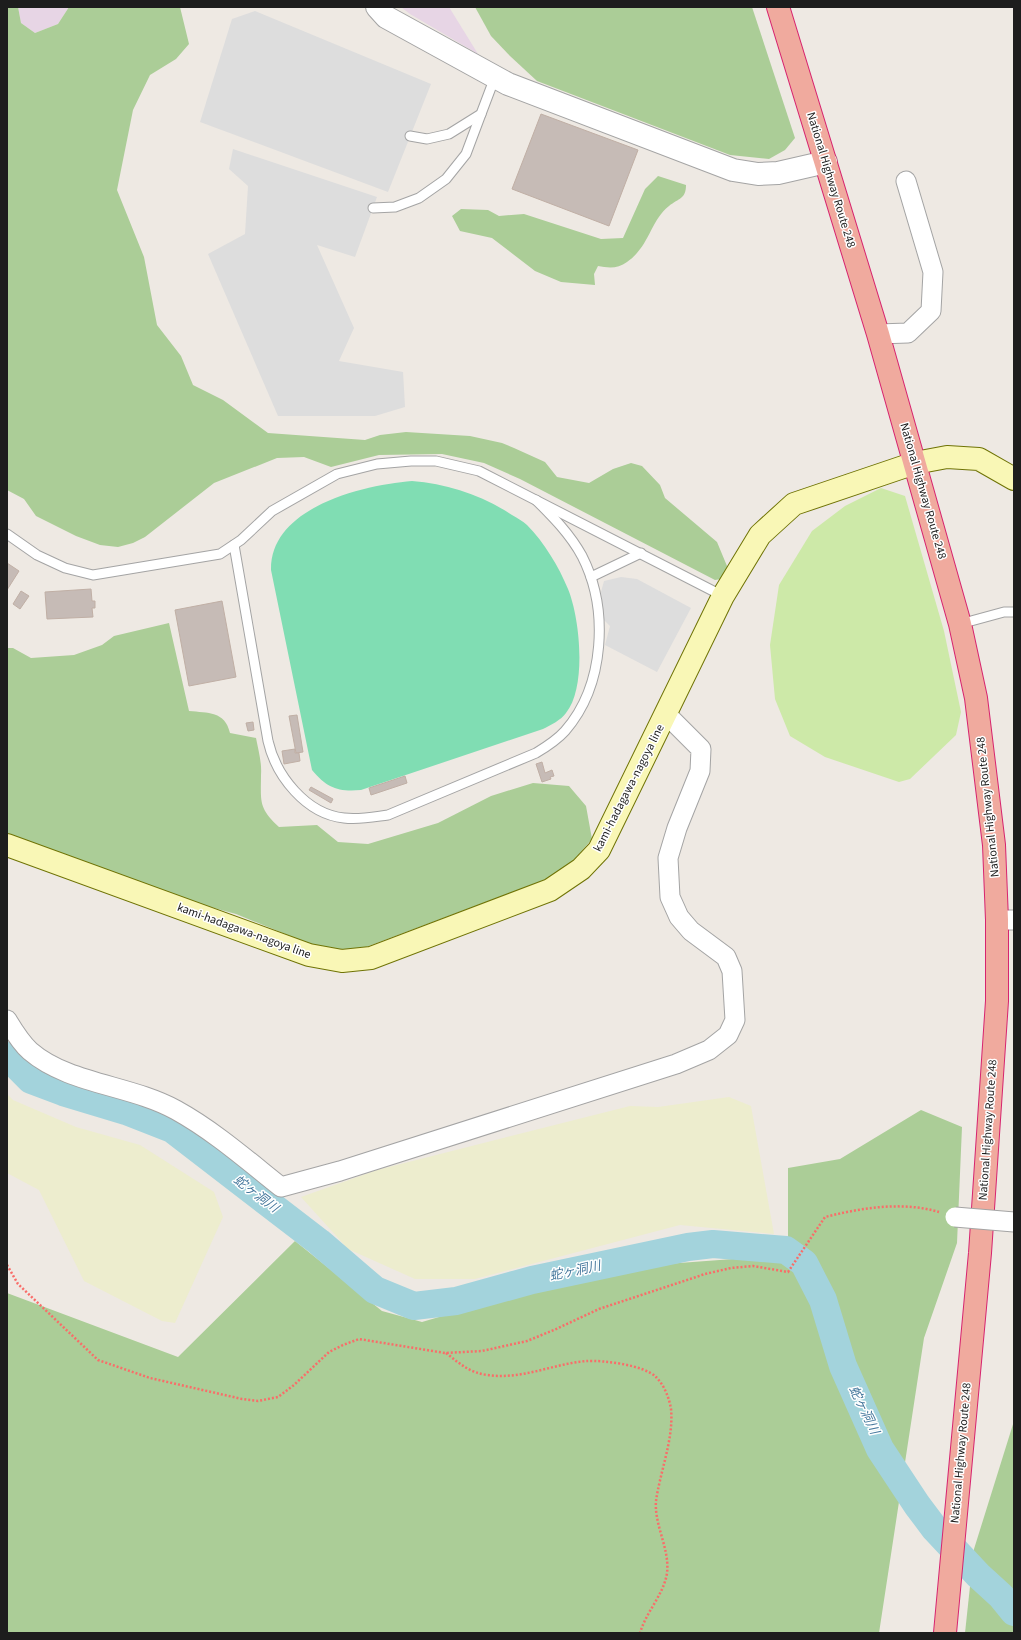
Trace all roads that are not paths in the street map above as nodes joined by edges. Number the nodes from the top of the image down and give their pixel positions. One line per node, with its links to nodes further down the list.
1 (377, 7): 3 (street)
2 (778, 7): 6 (highway, National Highway Route 248)
3 (495, 77): 4 (lane); 6 (street)
4 (481, 114): 5 (lane); 8 (lane)
5 (410, 136)
6 (826, 162): 9 (highway, National Highway Route 248)
7 (906, 181): 9 (street)
8 (373, 208)
9 (878, 334): 10 (highway, National Highway Route 248)
10 (915, 463): 11 (main road, kami-hadagawa-nagoya line); 17 (main road, kami-hadagawa-nagoya line); 19 (highway, National Highway Route 248)
11 (1014, 479)
12 (536, 500): 14 (lane); 15 (lane); 16 (lane)
13 (7, 534): 14 (lane)
14 (234, 545): 16 (lane)
15 (640, 553): 16 (lane); 17 (lane)
16 (591, 577)
17 (723, 596): 20 (main road, kami-hadagawa-nagoya line)
18 (1014, 612): 19 (lane)
19 (960, 624): 22 (highway, National Highway Route 248)
20 (666, 714): 21 (main road, kami-hadagawa-nagoya line); 23 (street)
21 (7, 845)
22 (1006, 920): 26 (highway, National Highway Route 248)
23 (7, 1020)
24 (955, 1217): 25 (street, bridge)
25 (1014, 1222)
26 (945, 1633)

